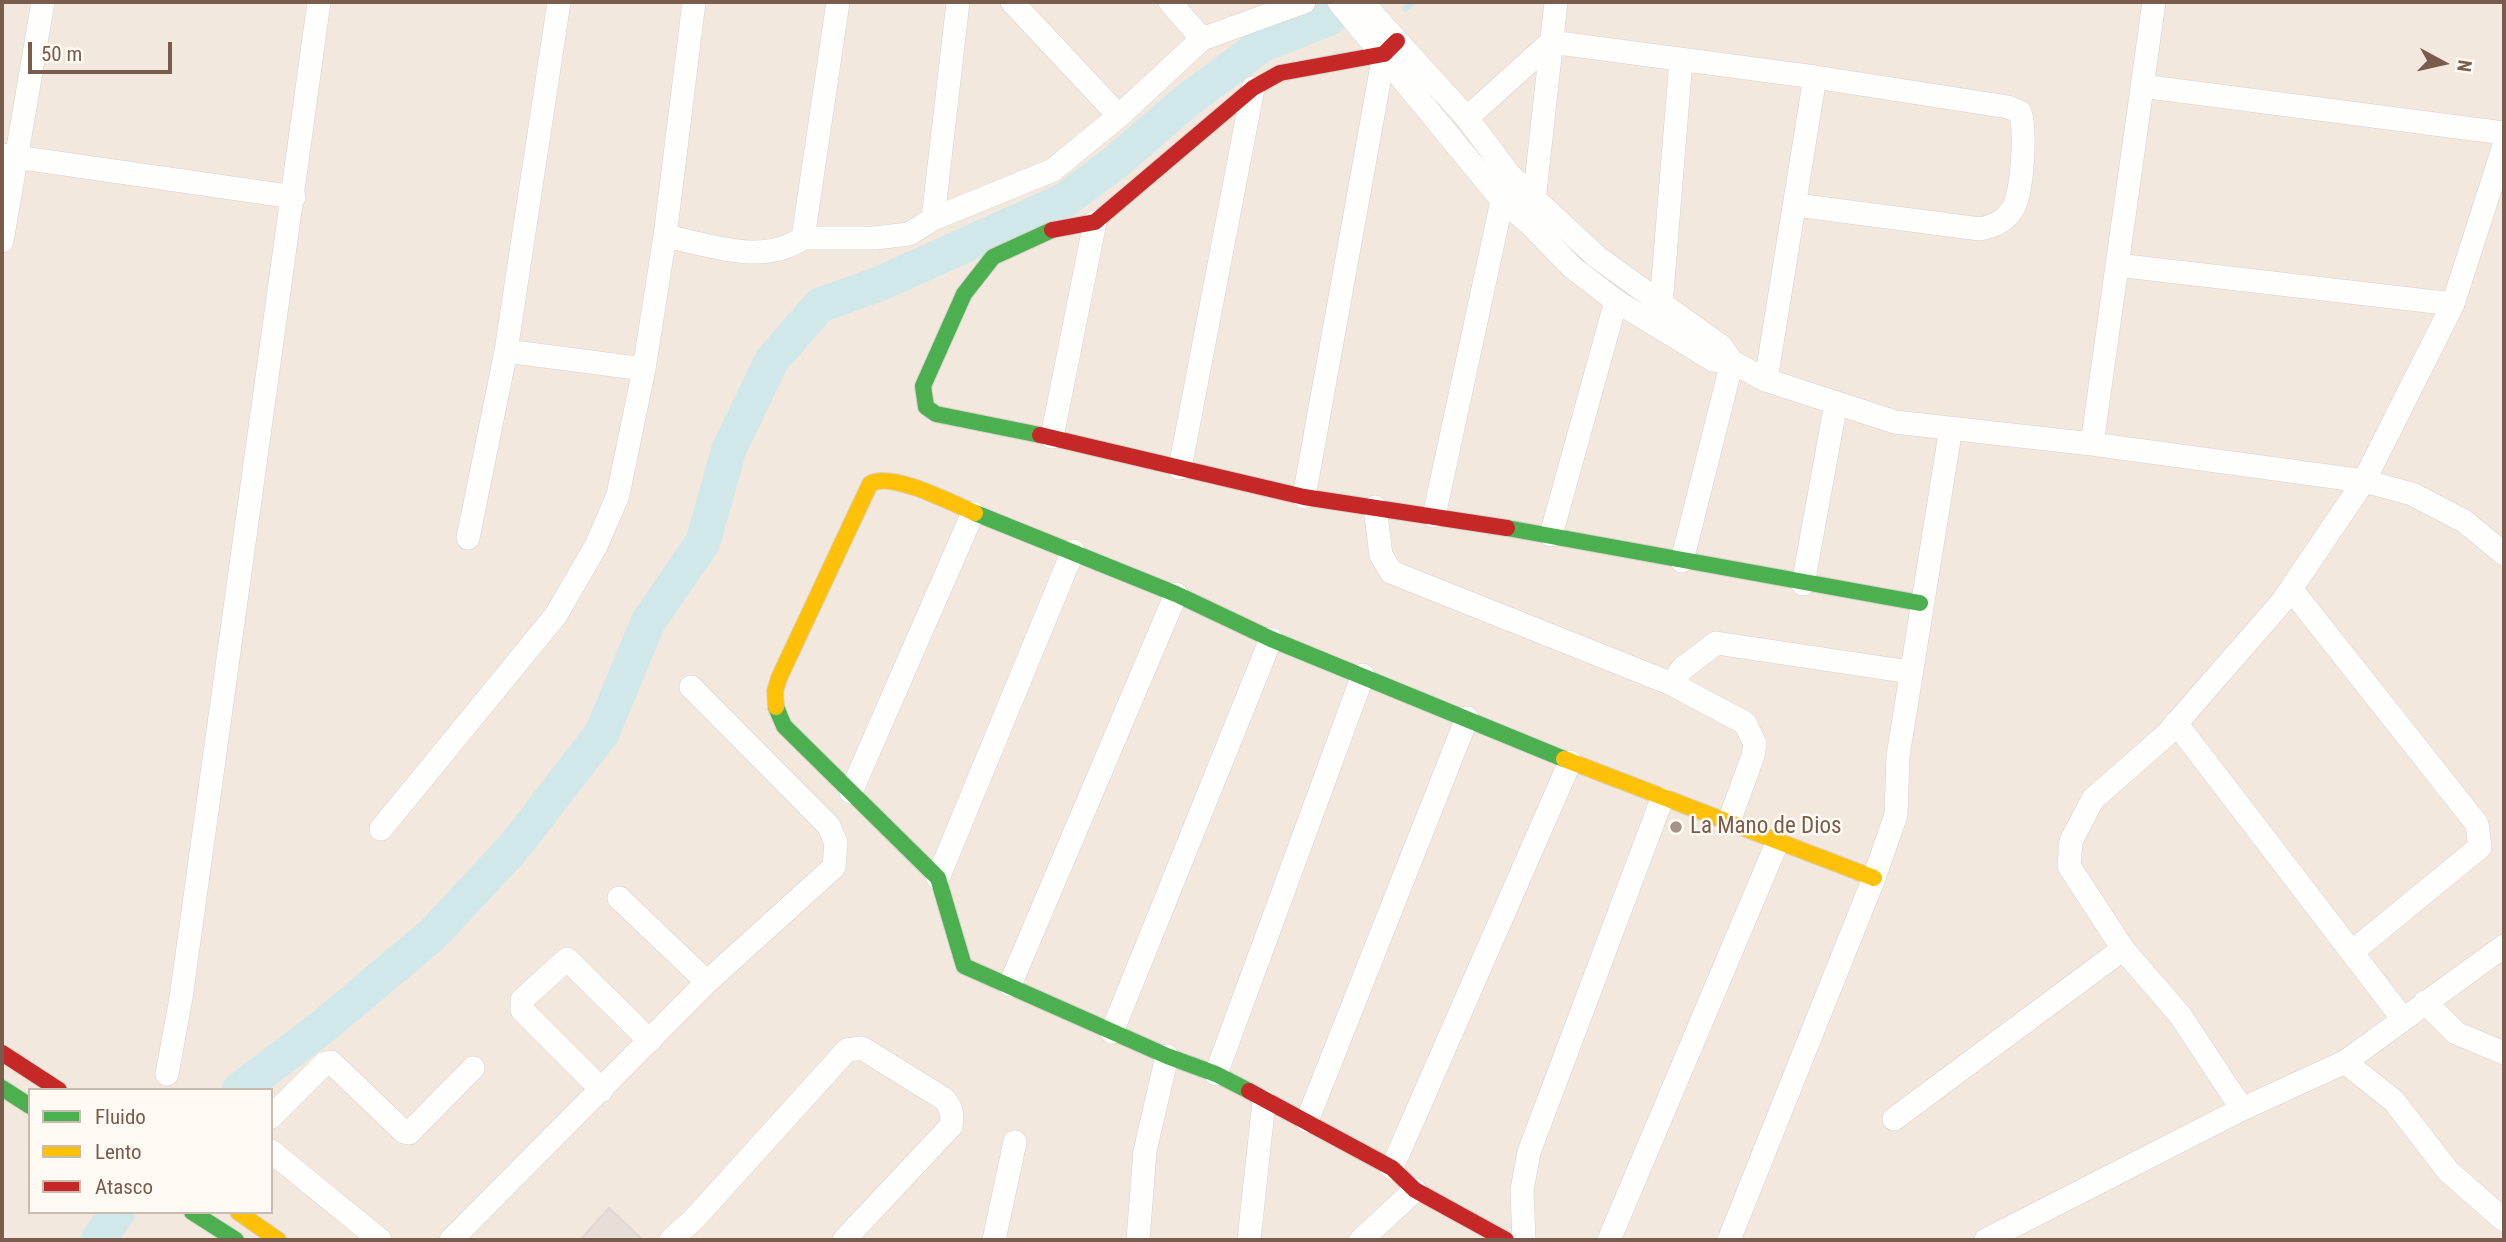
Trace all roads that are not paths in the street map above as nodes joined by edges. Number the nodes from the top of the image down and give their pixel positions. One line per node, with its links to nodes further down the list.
1 (43, 2): 25 (street)
2 (319, 2): 27 (street)
3 (559, 2): 40 (street)
4 (694, 2): 33 (street)
5 (838, 2): 34 (street)
6 (958, 2): 31 (street)
7 (1012, 2): 21 (street)
8 (1170, 2): 14 (street)
9 (1304, 2): 14 (street)
10 (1339, 2): 16 (street)
11 (1362, 2): 16 (street)
12 (1556, 2): 15 (street)
13 (2154, 2): 19 (street)
14 (1202, 39): 21 (street)
15 (1551, 42): 17 (street); 22 (street); 30 (street)
16 (1390, 48): 20 (street); 22 (street); 28 (street); 50 (street)
17 (1681, 60): 18 (street); 39 (street)
18 (1815, 77): 29 (street); 29 (street)
19 (2142, 86): 23 (street); 36 (street)
20 (1253, 88): 32 (street); 48 (street)
21 (1119, 116): 31 (street)
22 (1467, 118): 26 (street)
23 (2504, 133)
24 (2504, 146): 38 (street)
25 (9, 157): 27 (street); 35 (street)
26 (1509, 174): 28 (street); 30 (street)
27 (294, 197): 93 (street)
28 (1500, 199): 30 (street); 53 (street)
29 (1796, 205): 43 (street)
30 (1533, 212): 37 (street); 39 (street)
31 (933, 219): 34 (street)
32 (1095, 222): 46 (street); 46 (street)
33 (665, 236): 34 (street); 42 (street)
34 (803, 238)
35 (2, 241)
36 (2117, 264): 38 (street); 47 (street)
37 (1616, 301): 39 (street); 54 (street)
38 (2453, 304): 49 (street)
39 (1656, 314): 41 (street)
40 (506, 351): 42 (street); 55 (street)
41 (1732, 362): 43 (street); 58 (street)
42 (644, 369): 74 (street)
43 (1766, 380): 44 (street)
44 (1836, 403): 45 (street); 59 (street)
45 (1951, 428): 47 (street); 62 (street)
46 (1052, 438): 48 (street)
47 (2092, 444): 49 (street)
48 (1180, 468): 50 (street)
49 (2364, 481): 57 (street); 60 (street)
50 (1304, 498): 51 (street)
51 (1375, 507): 53 (street); 66 (street)
52 (973, 513): 56 (street); 71 (street); 71 (street)
53 (1434, 516): 54 (street)
54 (1551, 536): 58 (street)
55 (468, 538)
56 (1073, 551): 61 (street); 76 (street)
57 (2504, 554)
58 (1682, 561): 59 (street)
59 (1803, 584): 62 (street)
60 (2291, 589): 69 (street); 81 (street)
61 (1177, 594): 63 (street); 83 (street)
62 (1920, 603): 64 (street)
63 (1271, 639): 65 (street); 86 (street)
64 (1910, 672): 66 (street); 77 (street)
65 (1363, 675): 68 (street); 94 (street)
66 (1672, 684): 73 (street)
67 (691, 687): 82 (street)
68 (1467, 718): 70 (street); 103 (street)
69 (2176, 723): 80 (street); 81 (street)
70 (1570, 762): 72 (street); 106 (street)
71 (851, 792): 76 (street)
72 (1662, 799): 73 (street); 122 (street)
73 (1728, 824): 75 (street)
74 (381, 829)
75 (1777, 843): 77 (street); 123 (street)
76 (938, 878): 83 (street)
77 (1874, 878): 124 (street)
78 (619, 898): 82 (street)
79 (2504, 946): 84 (street)
80 (2123, 949): 100 (street); 102 (street)
81 (2352, 952): 85 (street)
82 (707, 982): 87 (street)
83 (1010, 985): 86 (street)
84 (2425, 1002): 85 (street); 89 (street)
85 (2403, 1018): 91 (street)
86 (1112, 1032): 90 (street)
87 (650, 1041): 97 (street); 97 (street)
88 (2, 1053): 96 (street)
89 (2504, 1054)
90 (1167, 1056): 94 (street); 118 (street)
91 (2345, 1062): 100 (street); 110 (street)
92 (473, 1069): 101 (street)
93 (167, 1074)
94 (1216, 1074): 98 (street)
95 (2, 1088): 99 (street)
96 (56, 1088)
97 (602, 1090): 114 (street)
98 (1264, 1101): 103 (street); 119 (street)
99 (28, 1105)
100 (2242, 1109): 125 (street)
101 (273, 1115)
102 (1894, 1119)
103 (1307, 1121): 106 (street)
104 (1015, 1142): 117 (street)
105 (273, 1153): 113 (street)
106 (1392, 1168): 107 (street)
107 (1415, 1190): 120 (street); 121 (street)
108 (195, 1214): 111 (street)
109 (241, 1214): 112 (street)
110 (2504, 1220)
111 (236, 1240)
112 (278, 1240)
113 (380, 1240)
114 (451, 1240)
115 (671, 1240): 116 (street)
116 (844, 1240)
117 (994, 1240)
118 (1138, 1240)
119 (1249, 1240)
120 (1361, 1240)
121 (1506, 1240)
122 (1524, 1240)
123 (1609, 1240)
124 (1730, 1240)
125 (1986, 1240)

